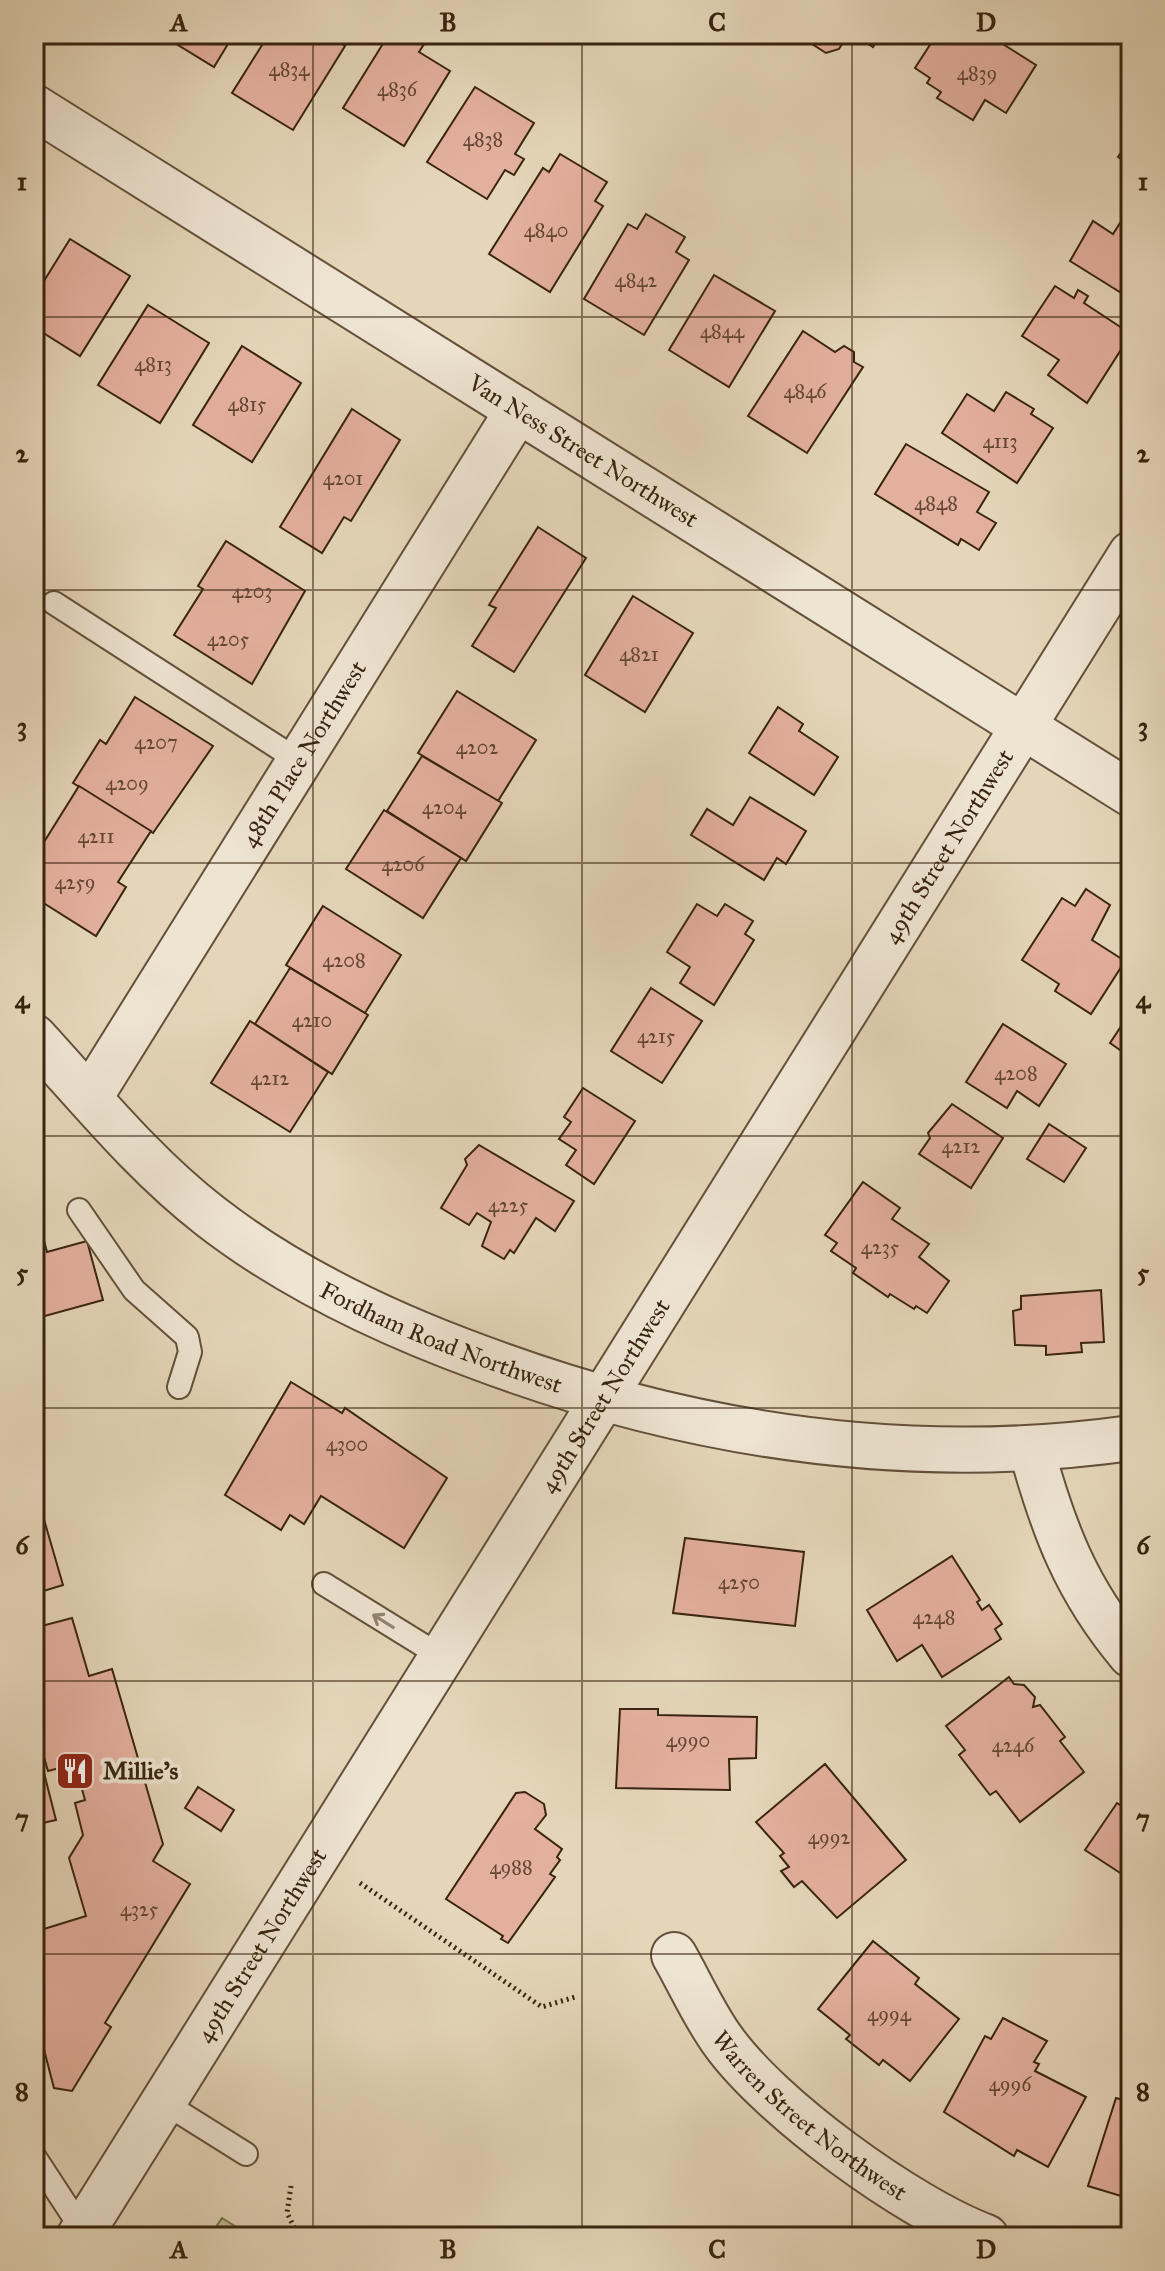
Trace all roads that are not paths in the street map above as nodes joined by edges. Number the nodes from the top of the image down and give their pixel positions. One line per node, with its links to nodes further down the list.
1 (34, 107): 2 (street, Van Ness Street Northwest)
2 (518, 410): 5 (street, Van Ness Street Northwest); 6 (street, 48th Place Northwest)
3 (1131, 554): 5 (street, 49th Street Northwest)
4 (54, 603): 6 (lane)
5 (1024, 727): 7 (street, Van Ness Street Northwest); 12 (street, 49th Street Northwest)
6 (299, 761): 9 (street, 48th Place Northwest)
7 (1131, 794)
8 (34, 1037): 9 (street, Fordham Road Northwest)
9 (90, 1097): 12 (street, Fordham Road Northwest)
10 (79, 1210): 11 (lane)
11 (179, 1387)
12 (604, 1398): 14 (street, Fordham Road Northwest); 17 (street, 49th Street Northwest)
13 (1131, 1438): 14 (street, Fordham Road Northwest)
14 (1031, 1448): 16 (street)
15 (324, 1584): 17 (lane, one-way to 15)
16 (1131, 1655)
17 (442, 1657): 19 (street, 49th Street Northwest)
18 (674, 1955): 23 (street, Warren Street Northwest)
19 (163, 2102): 20 (lane); 22 (street, 49th Street Northwest)
20 (246, 2154)
21 (34, 2156): 22 (lane)
22 (81, 2234)
23 (986, 2237)

